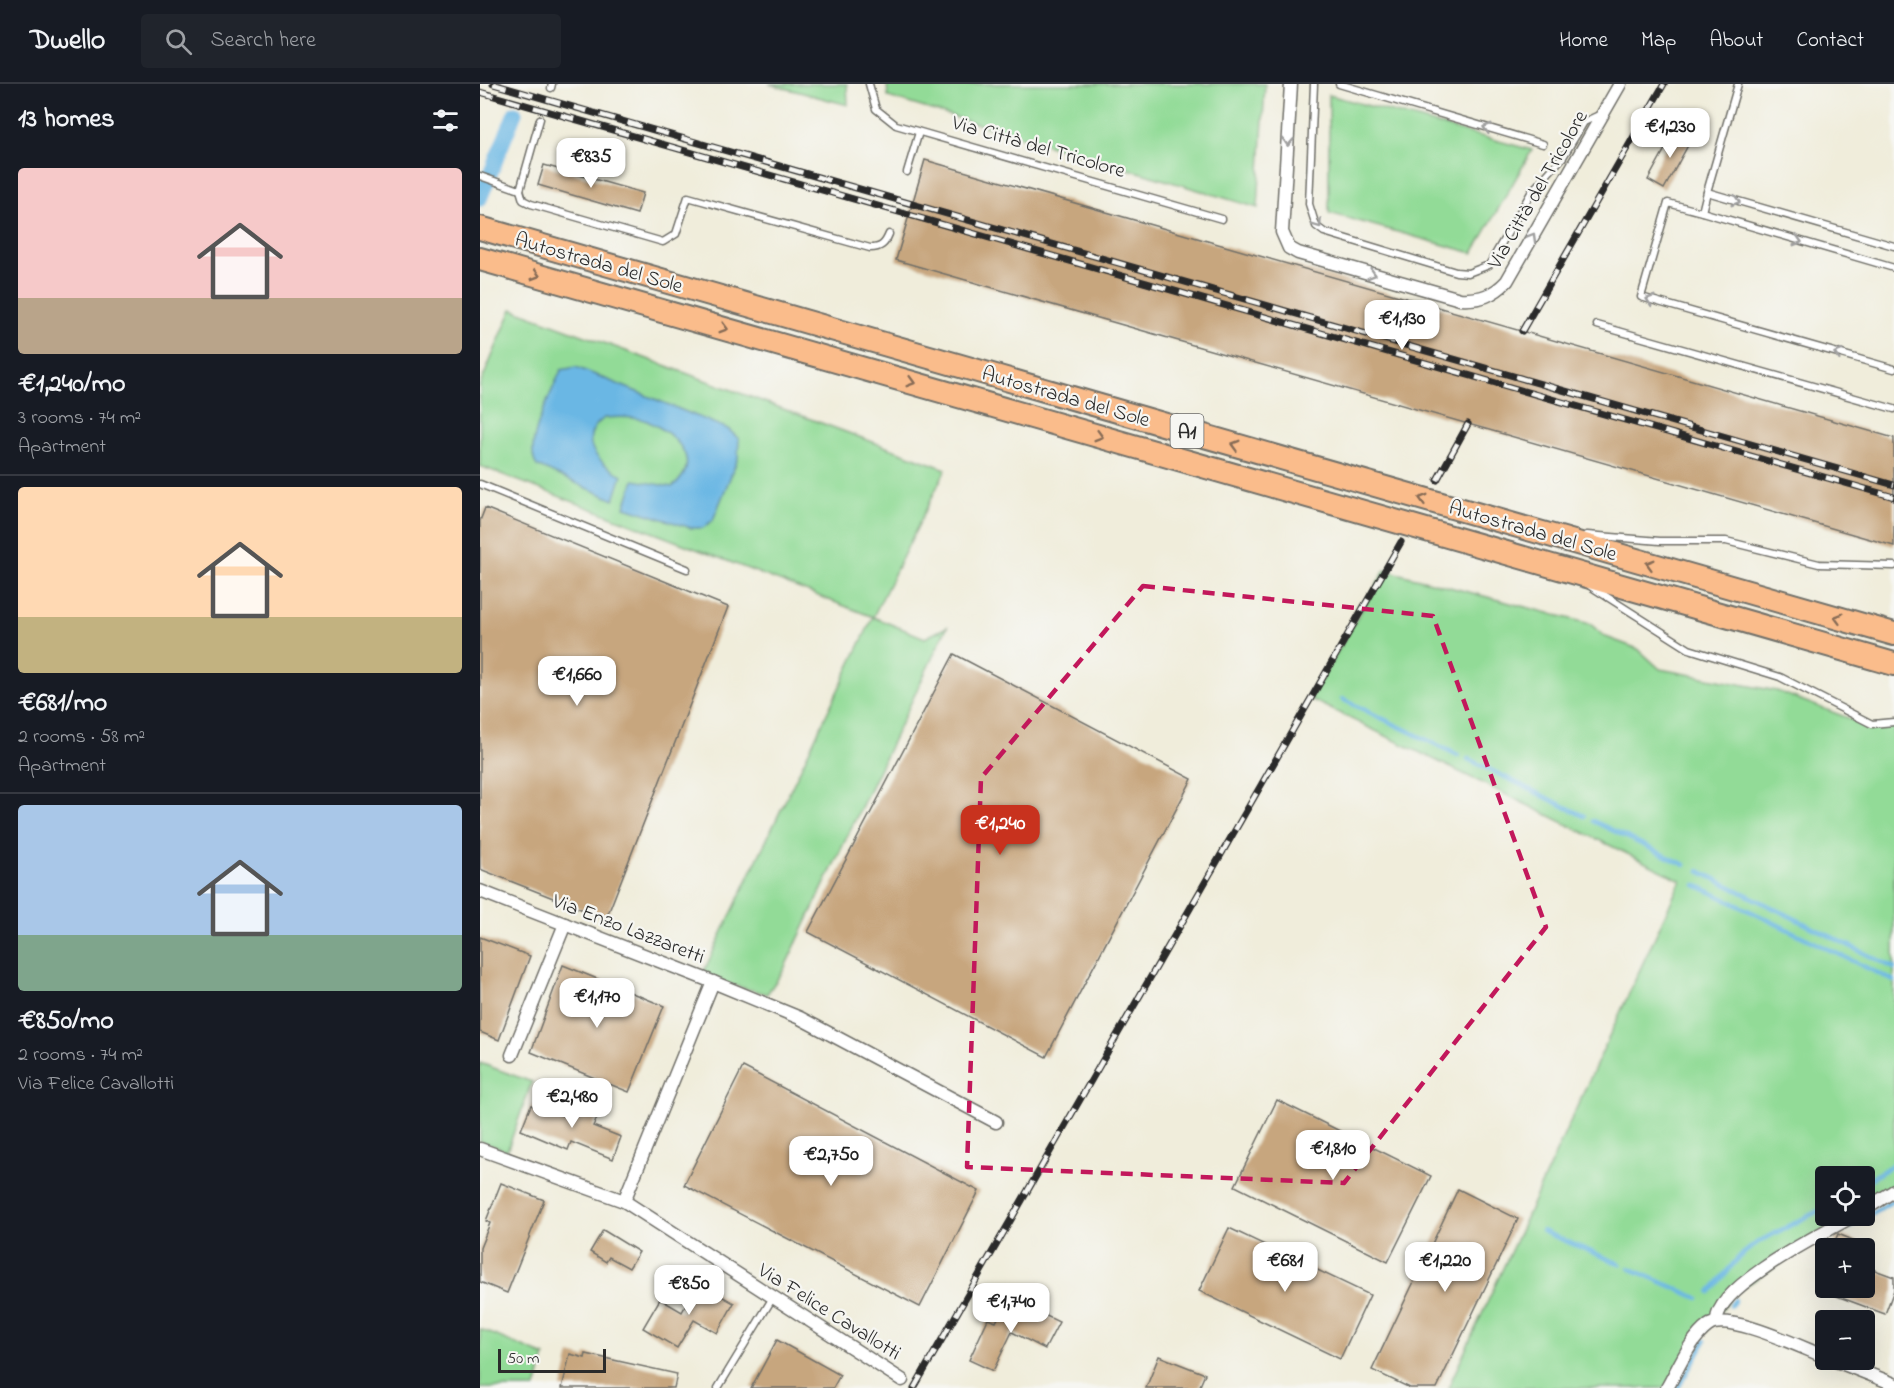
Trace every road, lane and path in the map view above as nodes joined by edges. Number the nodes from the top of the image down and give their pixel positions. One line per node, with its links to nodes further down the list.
1 (869, 84): 9 (lane, Via Città del Tricolore)
2 (1291, 84): 7 (street, Via Città del Tricolore, one-way to 7)
3 (1314, 84): 7 (lane, one-way to 7)
4 (1339, 84): 10 (lane, one-way to 4)
5 (1620, 84): 7 (street, Via Città del Tricolore)
6 (1738, 84): 14 (lane)
7 (1604, 113)
8 (540, 119): 13 (lane)
9 (919, 132): 11 (lane); 16 (lane, Via Città del Tricolore)
10 (1543, 144)
11 (908, 172)
12 (480, 176): 13 (lane)
13 (520, 190): 18 (lane)
14 (1707, 192): 15 (lane); 19 (lane, one-way to 19)
15 (1702, 212): 21 (lane, one-way to 21); 23 (lane, one-way to 15)
16 (1222, 219)
17 (480, 228): 26 (highway, Autostrada del Sole / A1, one-way to 17)
18 (889, 234)
19 (1894, 246)
20 (480, 259): 29 (highway, Autostrada del Sole / A1, one-way to 29)
21 (1894, 268)
22 (1597, 325): 24 (lane)
23 (1894, 369)
24 (1894, 410)
25 (480, 484): 28 (lane)
26 (1539, 532): 27 (lane); 30 (highway, Autostrada del Sole / A1, one-way to 26)
27 (1894, 566)
28 (687, 569)
29 (1564, 570): 31 (highway, Autostrada del Sole / A1); 32 (lane)
30 (1894, 634)
31 (1894, 664)
32 (1894, 722)
33 (480, 891): 34 (street, Via Enzo Lazzaretti)
34 (565, 924): 35 (street, Via Enzo Lazzaretti); 36 (street)
35 (712, 982): 37 (street); 40 (street, Via Enzo Lazzaretti)
36 (512, 1055)
37 (996, 1122)
38 (480, 1149): 40 (street, Via Felice Cavallotti)
39 (1894, 1191): 41 (street)
40 (624, 1201): 43 (street, Via Felice Cavallotti)
41 (1875, 1203)
42 (1836, 1226): 44 (street)
43 (772, 1299): 47 (street, Via Felice Cavallotti); 49 (lane)
44 (1717, 1321): 45 (street); 50 (street)
45 (1815, 1353)
46 (1859, 1370): 48 (street)
47 (902, 1380)
48 (1894, 1384)
49 (718, 1388)
50 (1667, 1388)

